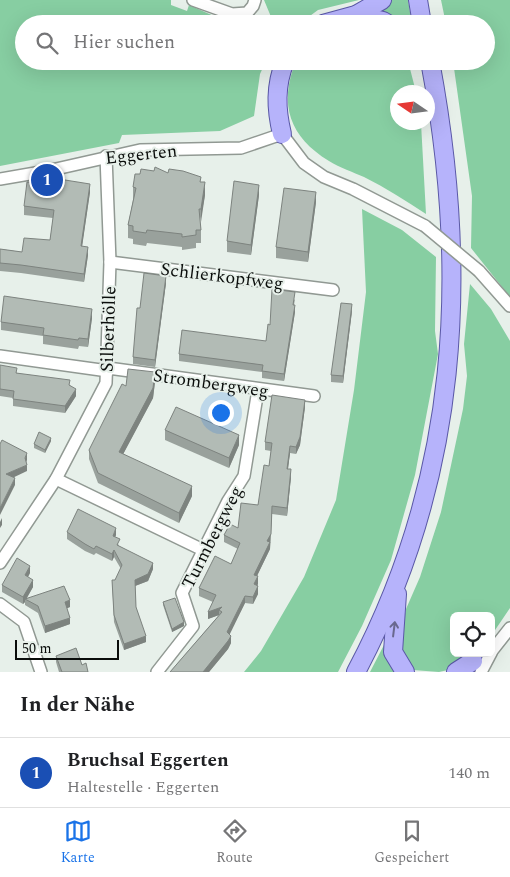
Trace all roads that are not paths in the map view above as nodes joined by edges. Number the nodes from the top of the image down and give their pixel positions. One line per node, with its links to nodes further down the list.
1 (193, 0): 2 (street)
2 (254, 0)
3 (382, 0): 5 (main road)
4 (418, 0): 6 (main road)
5 (356, 15)
6 (420, 15)
7 (282, 70): 9 (main road)
8 (429, 70): 22 (main road)
9 (282, 134): 10 (street, Eggerten); 14 (street, bridge)
10 (106, 156): 11 (street, Eggerten); 12 (street, Silberhölle)
11 (0, 179)
12 (110, 262): 13 (street, Schlierkopfweg); 16 (street, Silberhölle)
13 (333, 290)
14 (510, 306)
15 (0, 356): 16 (street, Strombergweg)
16 (108, 369): 17 (street, Strombergweg); 19 (street, Silberhölle)
17 (258, 390): 18 (street, Strombergweg); 20 (street, Turmbergweg)
18 (314, 396)
19 (56, 479): 20 (street); 21 (street, Silberhölle)
20 (203, 550): 27 (street, Turmbergweg)
21 (0, 563)
22 (398, 582): 28 (main road); 29 (main road, one-way to 22)
23 (0, 604): 26 (street)
24 (510, 628): 25 (street)
25 (485, 660): 30 (main road)
26 (41, 672)
27 (157, 672)
28 (356, 672)
29 (405, 672)
30 (456, 672)

